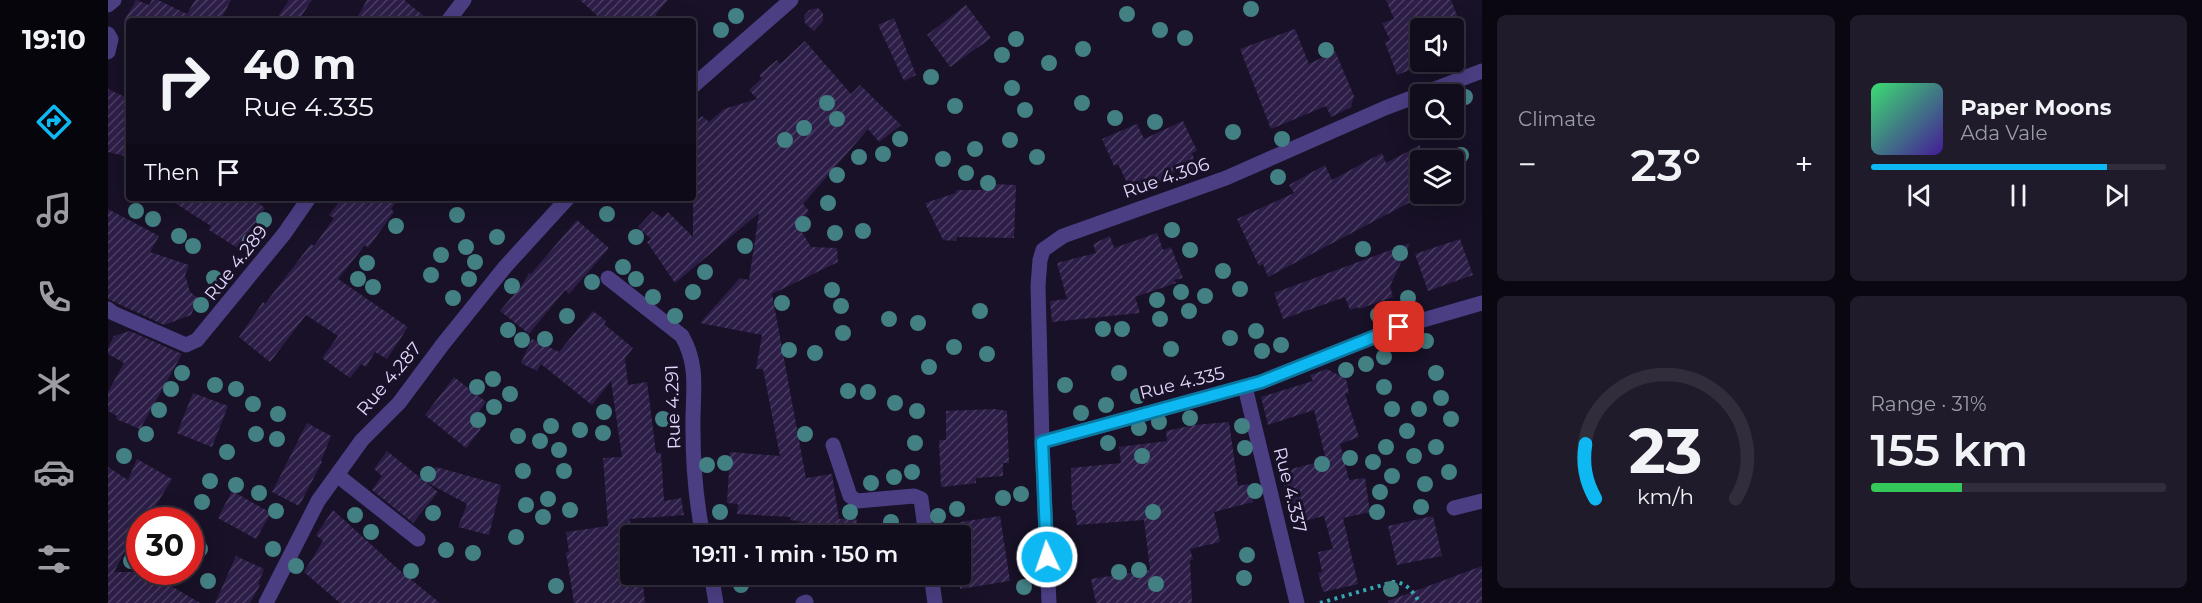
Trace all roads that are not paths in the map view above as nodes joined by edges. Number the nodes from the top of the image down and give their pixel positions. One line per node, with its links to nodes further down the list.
1 (114, 0): 4 (street)
2 (464, 0): 5 (street)
3 (791, 0): 9 (street)
4 (108, 5)
5 (450, 18)
6 (108, 34): 7 (street)
7 (108, 52)
8 (1482, 71): 16 (street, Rue 4.306)
9 (696, 83)
10 (307, 201): 14 (street, Rue 4.289)
11 (565, 201): 18 (street, Rue 4.287)
12 (608, 278): 21 (street, Rue 4.291)
13 (1482, 303): 15 (street, Rue 4.335)
14 (110, 315)
15 (1245, 387): 16 (street, Rue 4.335); 30 (street, Rue 4.337)
16 (1042, 442): 29 (street)
17 (833, 445): 22 (street)
18 (337, 475): 23 (street); 26 (street, Rue 4.287)
19 (1482, 501): 20 (street)
20 (1454, 508)
21 (701, 525)
22 (924, 525)
23 (418, 539)
24 (713, 585): 27 (street)
25 (933, 585): 28 (street)
26 (266, 603)
27 (716, 603)
28 (935, 603)
29 (1049, 603)
30 (1297, 603)

